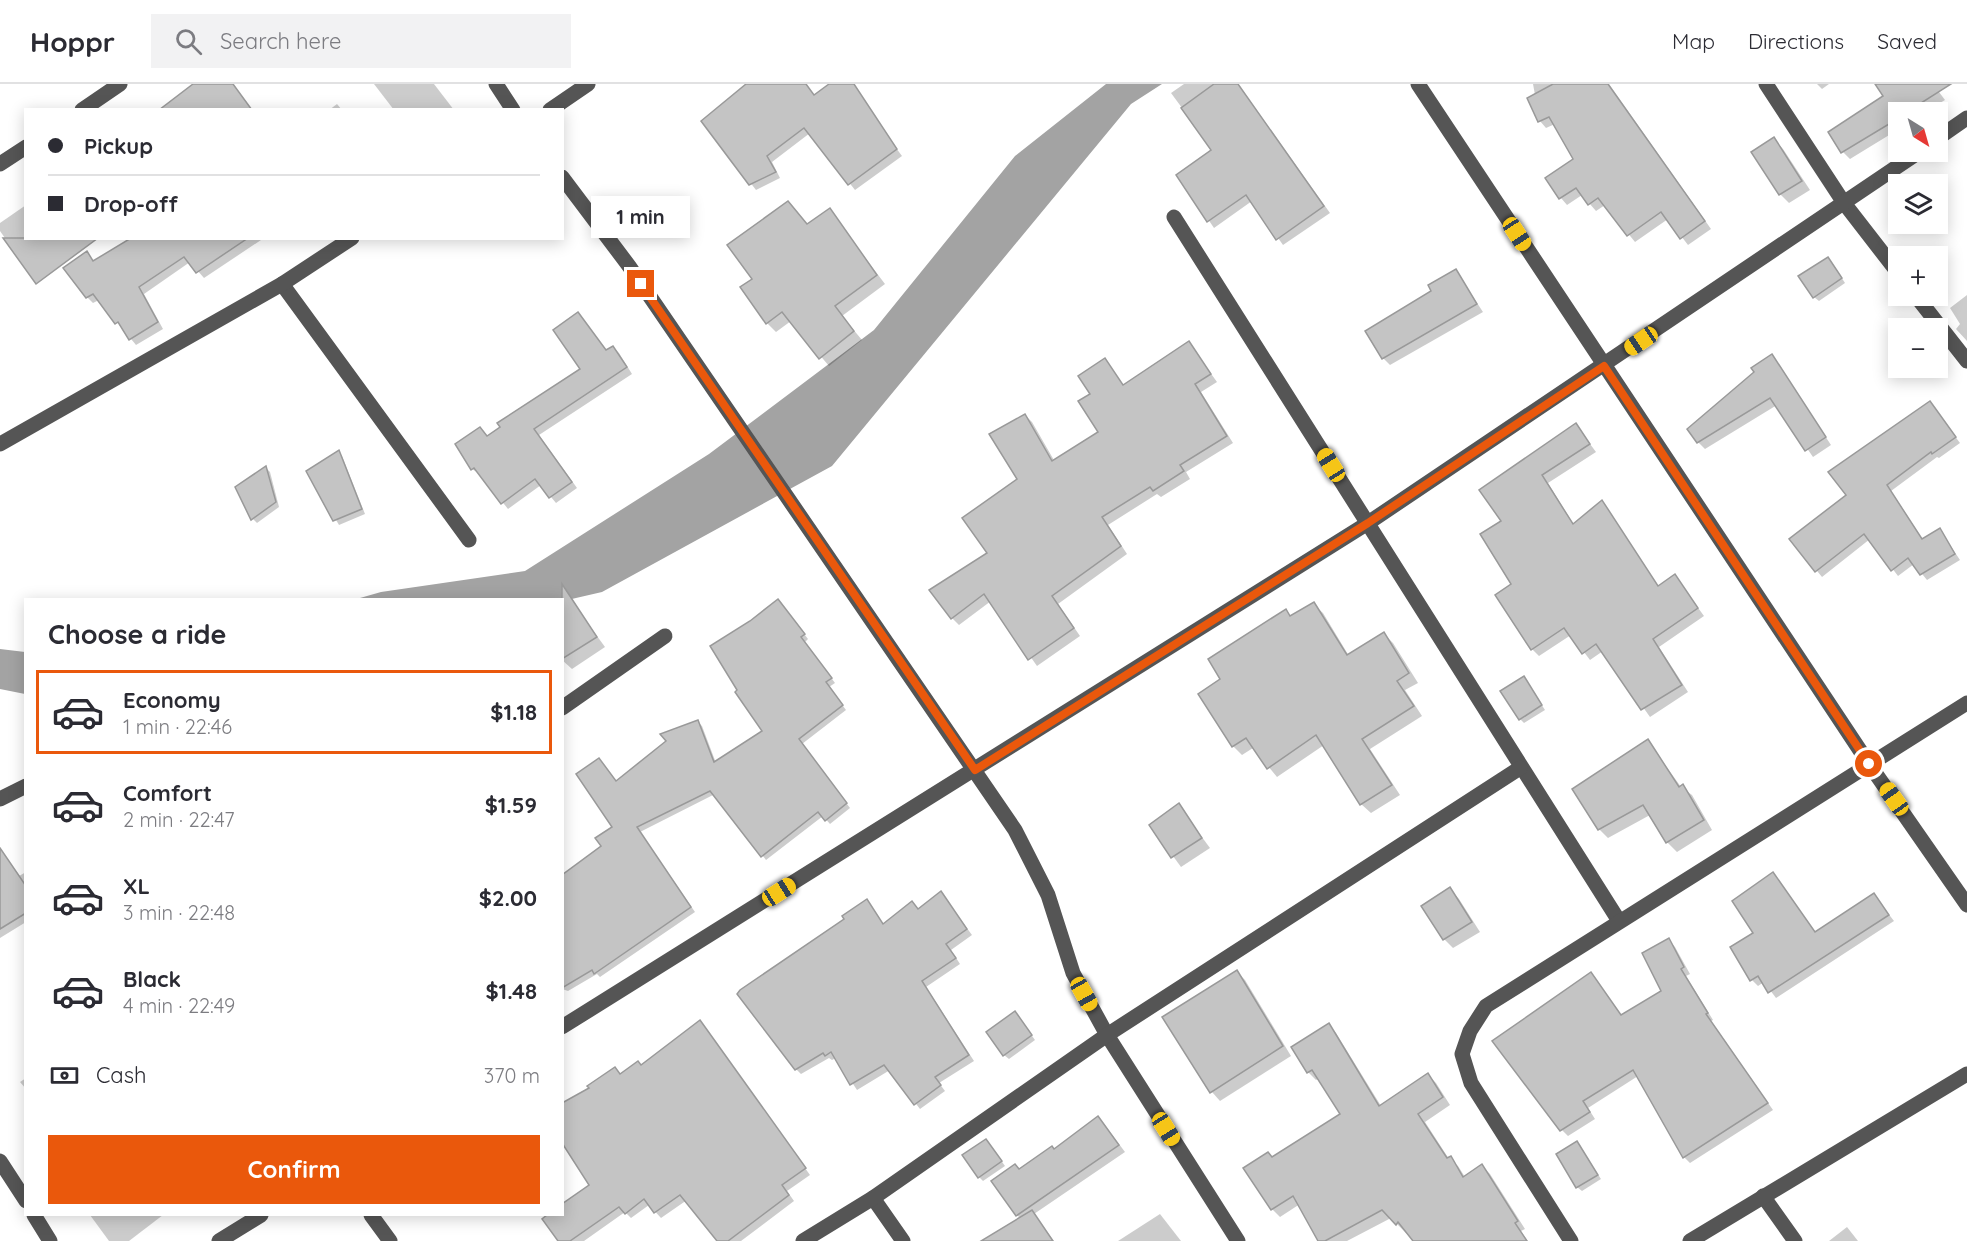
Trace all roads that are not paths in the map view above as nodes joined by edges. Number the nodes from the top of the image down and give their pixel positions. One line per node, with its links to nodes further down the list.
1 (120, 84): 6 (street)
2 (496, 84): 7 (street)
3 (588, 84): 8 (street)
4 (1418, 84): 22 (street)
5 (1766, 84): 15 (street)
6 (85, 108)
7 (512, 108)
8 (553, 108)
9 (1967, 118): 10 (street)
10 (1948, 131)
11 (24, 148): 13 (street)
12 (1903, 162): 15 (street)
13 (0, 164)
14 (564, 180): 31 (street)
15 (1844, 203): 18 (street); 22 (street)
16 (1174, 217): 24 (street)
17 (348, 240): 19 (street)
18 (1888, 260)
19 (282, 284): 23 (street); 25 (street)
20 (1924, 306): 21 (street)
21 (1967, 362)
22 (1604, 366): 24 (street); 29 (street)
23 (0, 444)
24 (1368, 523): 30 (street); 31 (street)
25 (469, 540)
26 (665, 636): 28 (street)
27 (1967, 703): 29 (street)
28 (564, 707)
29 (1869, 764): 34 (street); 35 (street)
30 (1520, 768): 35 (street); 37 (street)
31 (975, 770): 36 (street); 37 (street)
32 (24, 787): 33 (street)
33 (0, 799)
34 (1967, 904)
35 (1620, 921): 52 (street)
36 (564, 1026)
37 (1107, 1035): 42 (street); 51 (street)
38 (1967, 1074): 40 (street)
39 (0, 1161): 41 (street)
40 (1763, 1196): 53 (street); 54 (street)
41 (24, 1198)
42 (873, 1198): 49 (street); 50 (street)
43 (35, 1216): 46 (street)
44 (259, 1216): 47 (street)
45 (372, 1216): 48 (street)
46 (51, 1241)
47 (219, 1241)
48 (390, 1241)
49 (803, 1241)
50 (903, 1241)
51 (1238, 1241)
52 (1571, 1241)
53 (1690, 1241)
54 (1795, 1241)

